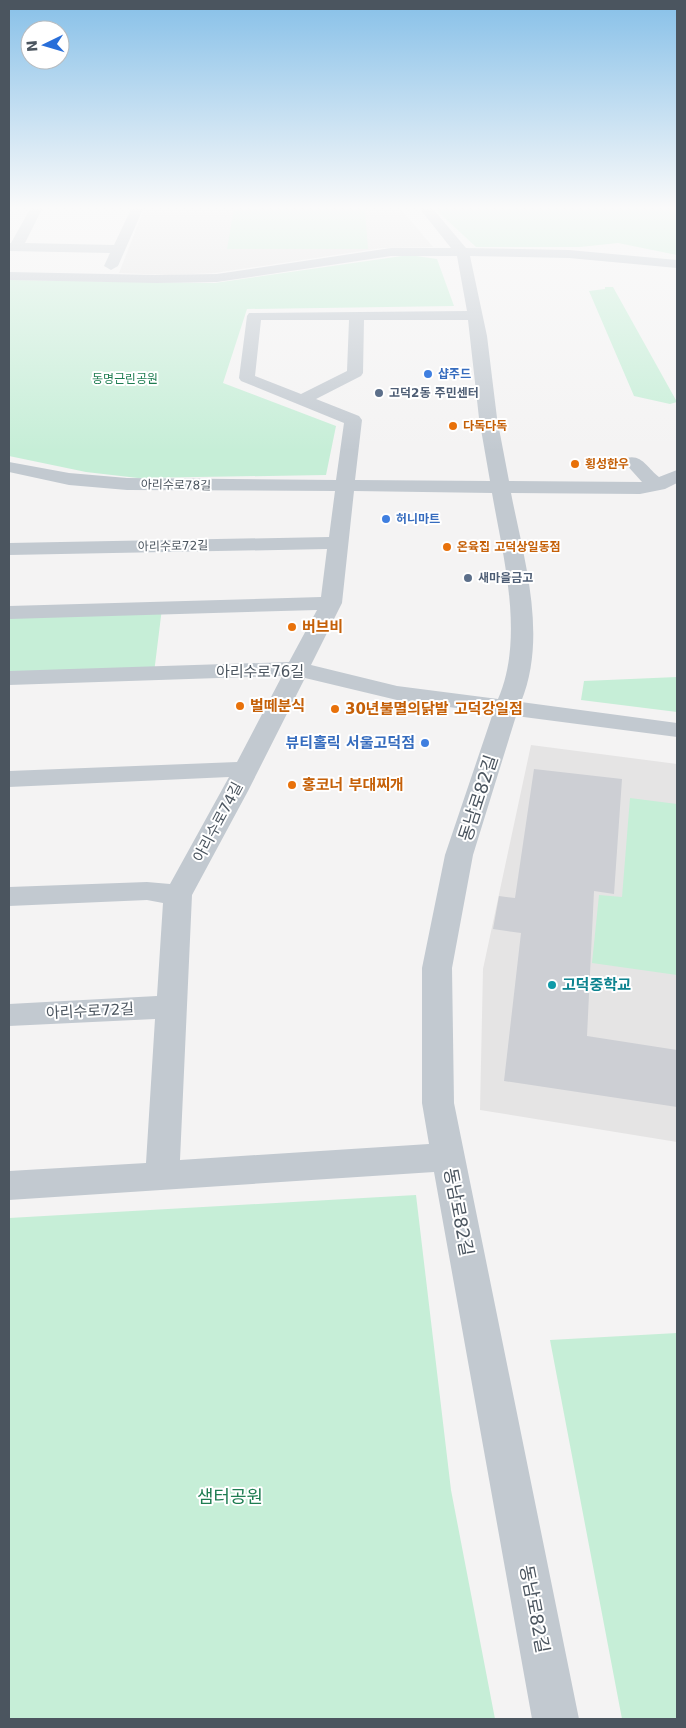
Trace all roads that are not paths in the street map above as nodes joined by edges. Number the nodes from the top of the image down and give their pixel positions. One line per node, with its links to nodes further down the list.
1 (469, 290): 2 (street, 동남로82길)
2 (474, 315): 3 (street); 9 (street, 동남로82길)
3 (357, 317): 4 (street); 4 (street)
4 (302, 400): 10 (street)
5 (633, 462): 8 (street)
6 (9, 467): 10 (street, 아리수로78길)
7 (677, 476): 8 (street, 아리수로78길)
8 (658, 485): 9 (street, 아리수로78길)
9 (500, 486): 10 (street, 아리수로78길); 17 (street, 동남로82길)
10 (344, 487): 11 (street, 아리수로74길)
11 (338, 543): 12 (street, 아리수로72길); 13 (street, 아리수로74길)
12 (9, 549)
13 (331, 603): 14 (street); 15 (street, 아리수로74길)
14 (9, 612)
15 (298, 669): 16 (street, 아리수로76길); 17 (street, 아리수로76길); 19 (street, 아리수로74길)
16 (9, 678)
17 (507, 706): 18 (street); 25 (street, 동남로82길)
18 (677, 730)
19 (246, 770): 20 (street); 21 (street, 아리수로74길)
20 (9, 779)
21 (178, 895): 22 (street); 23 (street, 아리수로74길)
22 (9, 896)
23 (171, 1007): 24 (street, 아리수로72길); 26 (street, 아리수로74길)
24 (9, 1015)
25 (449, 1157): 26 (street); 28 (street, 동남로82길)
26 (162, 1176): 27 (street)
27 (9, 1186)
28 (556, 1719)

